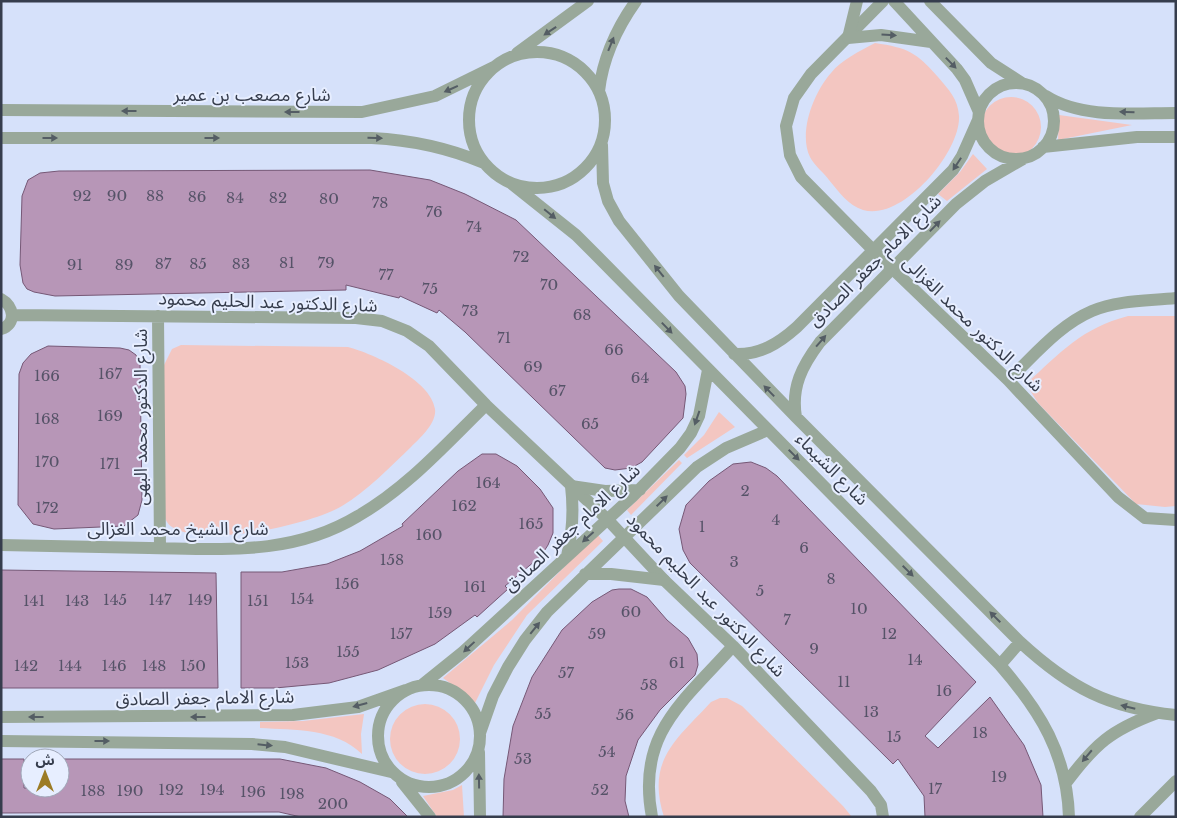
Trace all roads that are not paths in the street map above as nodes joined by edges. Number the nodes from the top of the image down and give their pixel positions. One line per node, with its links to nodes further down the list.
1 (588, 1): 10 (street, one-way to 10)
2 (636, 1): 13 (street, one-way to 2)
3 (857, 1): 8 (street)
4 (882, 1): 8 (street, شارع الدكتور محمد الغزالى)
5 (894, 1): 9 (street)
6 (930, 1): 7 (street)
7 (939, 7): 12 (street)
8 (848, 38): 9 (street, one-way to 9); 25 (street, شارع الدكتور محمد الغزالى)
9 (931, 42): 17 (street, one-way to 17)
10 (509, 58): 11 (street); 13 (street)
11 (494, 67): 15 (street, شارع مصعب بن عمير, one-way to 15); 23 (street)
12 (1022, 83): 14 (street); 17 (street)
13 (599, 91): 20 (street)
14 (1040, 93): 16 (street, one-way to 14); 21 (street)
15 (1, 110)
16 (1176, 113)
17 (978, 116): 22 (street); 25 (street, شارع الامام جعفر الصادق, one-way to 25)
18 (1176, 137): 21 (street)
19 (1, 138): 23 (street, one-way to 23)
20 (602, 144): 24 (street); 32 (street, شارع الشيماء, one-way to 20)
21 (1043, 147): 22 (street)
22 (1023, 158): 26 (street, شارع الامام جعفر الصادق, one-way to 22)
23 (484, 163): 24 (street)
24 (512, 184): 33 (street, شارع الشيماء, one-way to 33)
25 (874, 251): 26 (street, شارع الدكتور محمد الغزالى); 32 (street, شارع الامام جعفر الصادق)
26 (893, 269): 34 (street, شارع الدكتور محمد الغزالى); 36 (street, شارع الامام جعفر الصادق, one-way to 26)
27 (1176, 298): 34 (street)
28 (1, 299): 29 (street)
29 (13, 315): 30 (street, شارع الدكتور عبد الحليم محمود); 31 (street)
30 (158, 316): 35 (street, شارع الدكتور عبد الحليم محمود); 44 (street, شارع الدكتور محمد البهى)
31 (1, 329)
32 (734, 354): 36 (street, شارع الشيماء, one-way to 32)
33 (708, 370): 37 (street, شارع الشيماء); 39 (street, شارع الامام جعفر الصادق, one-way to 39)
34 (1008, 380): 41 (street, شارع الدكتور محمد الغزالى)
35 (486, 405): 38 (street, شارع الدكتور عبد الحليم محمود); 44 (street, شارع الشيخ محمد الغزالى)
36 (796, 418): 48 (street, شارع الشيماء, one-way to 36)
37 (768, 430): 42 (street, one-way to 37); 50 (street, شارع الشيماء, one-way to 50)
38 (571, 486): 39 (street); 40 (street, شارع الدكتور عبد الحليم محمود); 45 (street)
39 (640, 490): 40 (street, شارع الامام جعفر الصادق)
40 (608, 520): 42 (street, شارع الدكتور عبد الحليم محمود); 45 (street, شارع الامام جعفر الصادق, one-way to 45)
41 (1176, 520)
42 (625, 537): 46 (street); 47 (street, شارع الدكتور عبد الحليم محمود)
43 (1, 545): 44 (street, شارع الشيخ محمد الغزالى)
44 (160, 548)
45 (567, 556): 51 (street, شارع الامام جعفر الصادق, one-way to 51)
46 (585, 574): 47 (street); 56 (street, one-way to 46)
47 (664, 580): 49 (street, شارع الدكتور عبد الحليم محمود)
48 (1020, 642): 50 (street); 53 (street, شارع الشيماء, one-way to 48)
49 (733, 646): 63 (street); 64 (street, شارع الدكتور عبد الحليم محمود)
50 (1000, 664): 60 (street, شارع الشيماء)
51 (422, 685): 52 (street); 56 (street)
52 (406, 690): 55 (street, شارع الامام جعفر الصادق, one-way to 55); 58 (street)
53 (1157, 713): 54 (street, شارع الشيماء); 60 (street, one-way to 60)
54 (1176, 715)
55 (1, 717)
56 (480, 739): 58 (street); 62 (street, one-way to 56)
57 (1, 741): 58 (street, one-way to 58)
58 (395, 775): 61 (street)
59 (1176, 782): 66 (street)
60 (1066, 783): 65 (street, شارع الشيماء)
61 (430, 817)
62 (480, 817)
63 (652, 817)
64 (883, 817)
65 (1070, 817)
66 (1140, 817)

